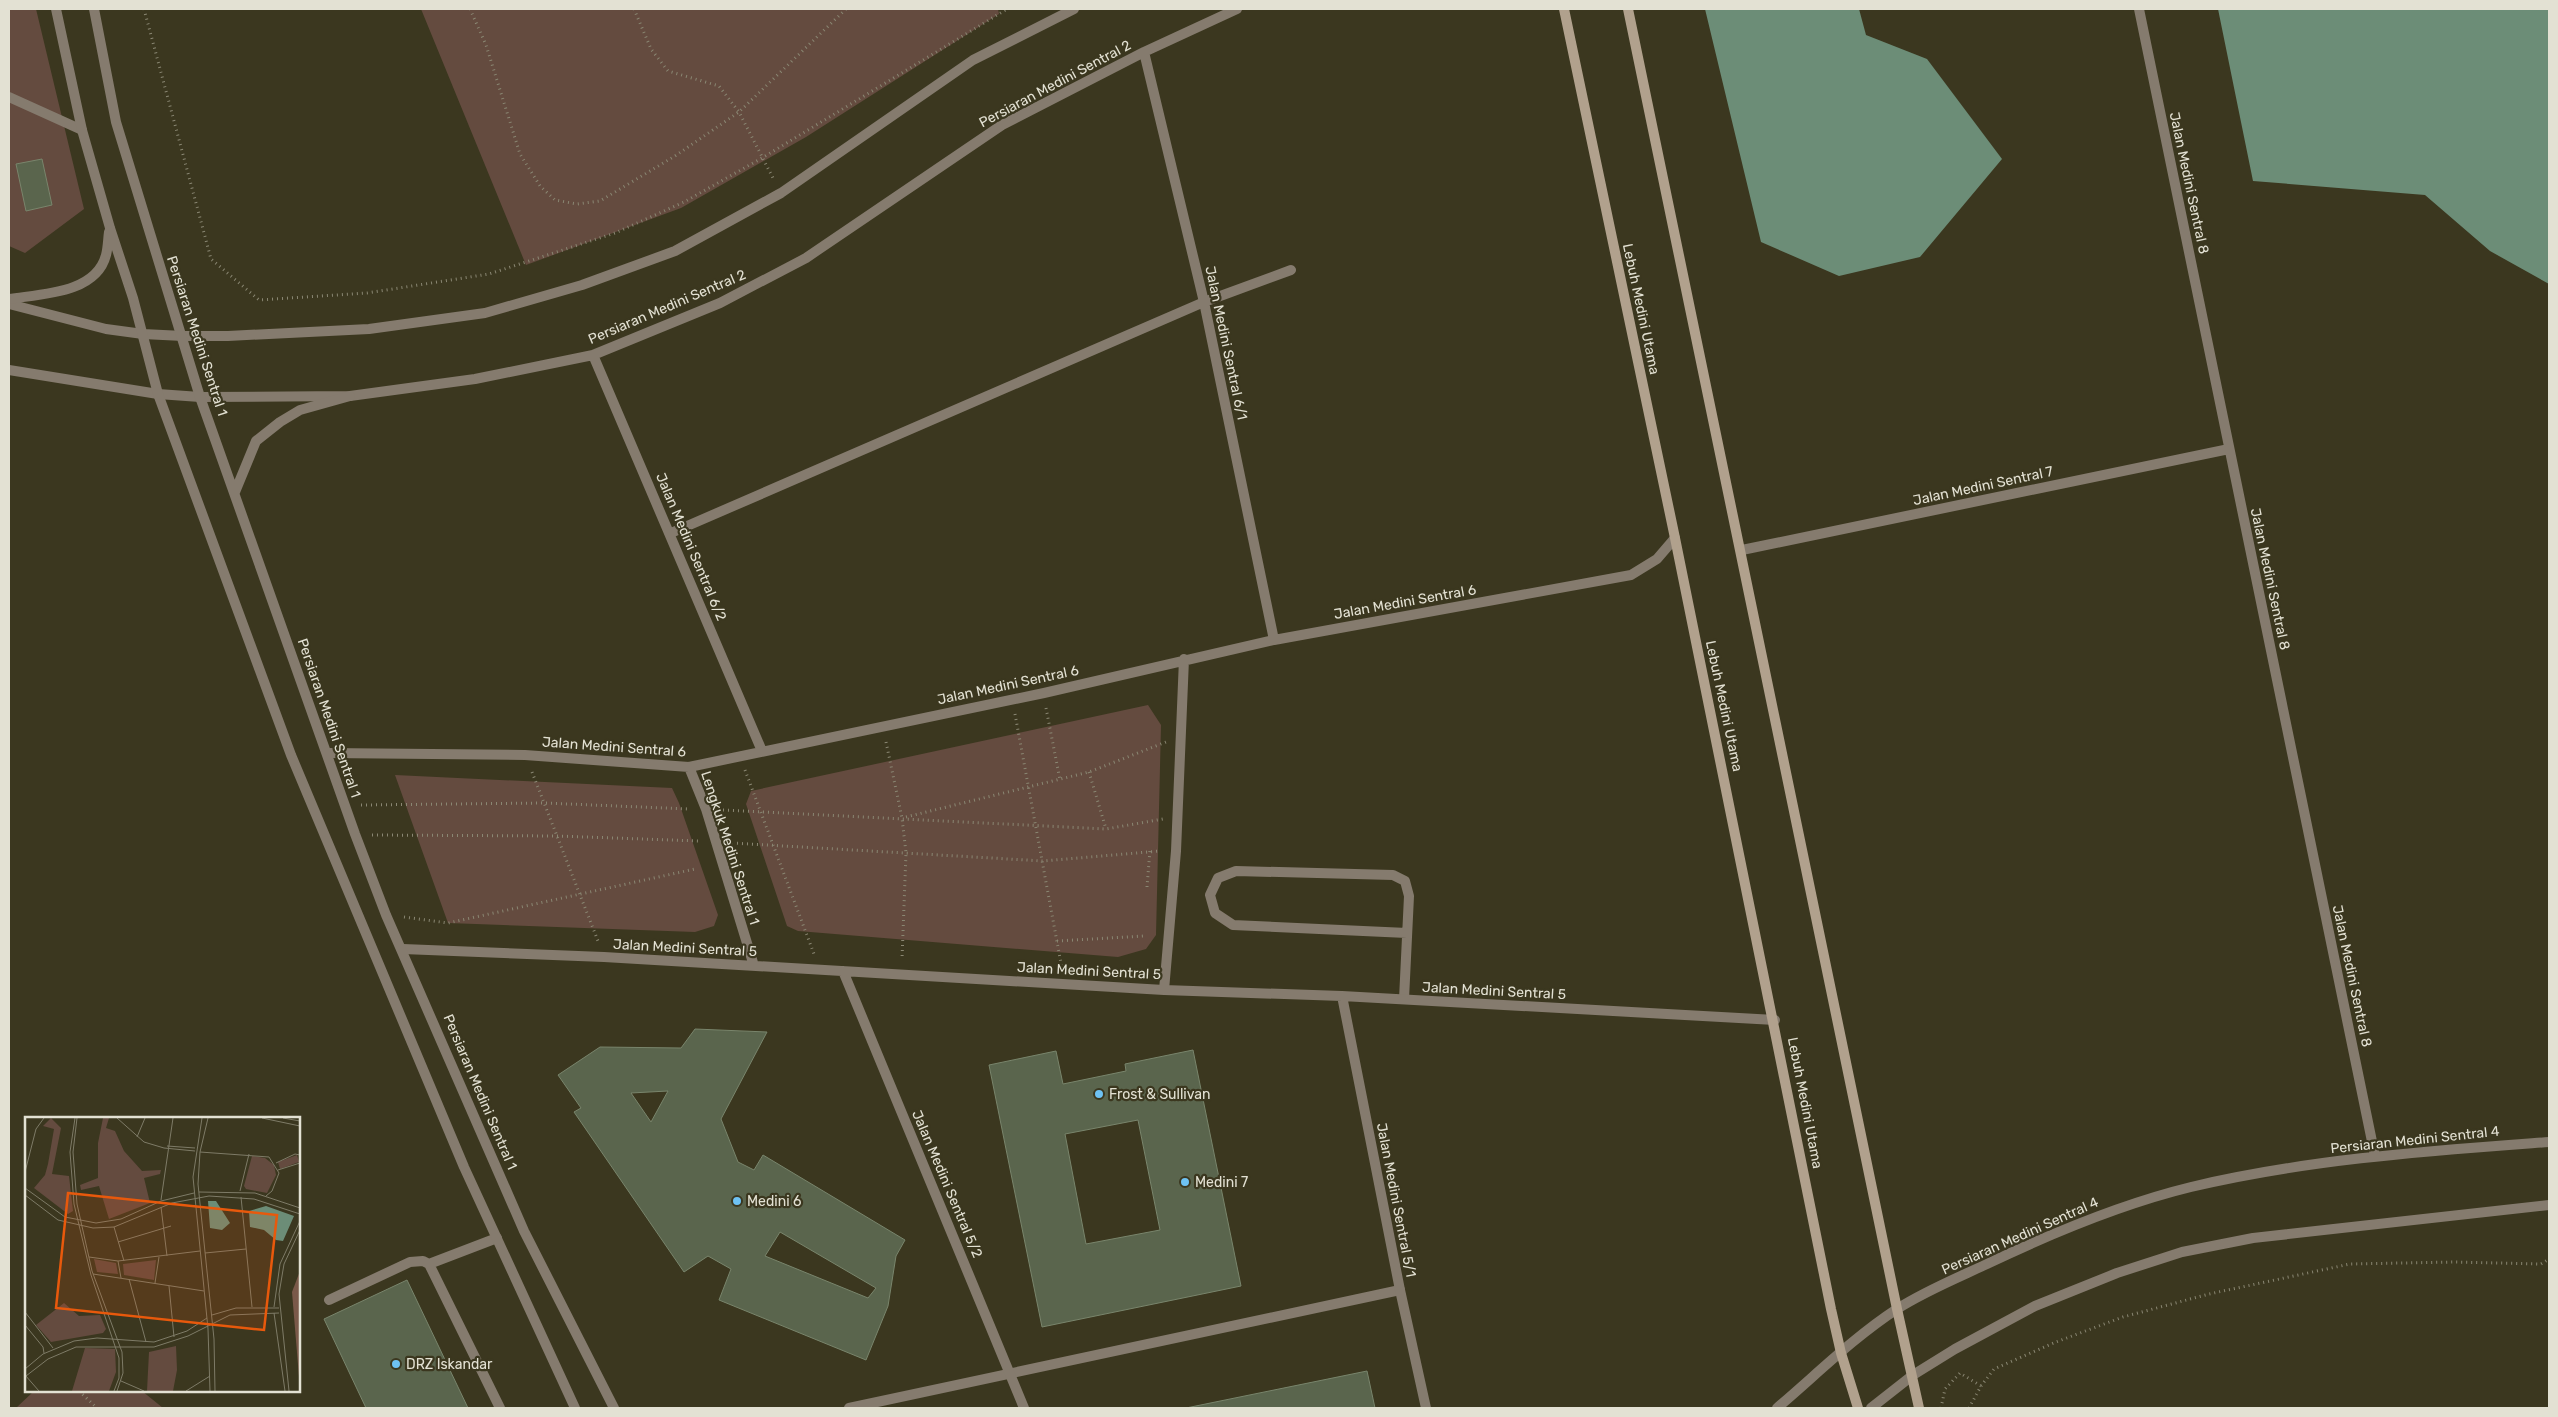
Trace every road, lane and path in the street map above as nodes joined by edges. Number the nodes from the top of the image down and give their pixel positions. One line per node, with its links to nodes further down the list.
1 (56, 9): 16 (street)
2 (94, 9): 25 (street, Persiaran Medini Sentral 1)
3 (144, 9): 17 (path)
4 (470, 9): 15 (path)
5 (634, 9): 15 (path)
6 (846, 9): 15 (path)
7 (1007, 9): 17 (path)
8 (1074, 9): 18 (street)
9 (1237, 9): 13 (street, Persiaran Medini Sentral 2)
10 (1564, 9): 34 (main road, Lebuh Medini Utama)
11 (1628, 9): 35 (main road)
12 (2139, 9): 31 (street, Jalan Medini Sentral 8)
13 (1144, 52): 22 (street, Jalan Medini Sentral 6/1); 26 (street, Persiaran Medini Sentral 2)
14 (9, 97): 16 (street)
15 (739, 112): 17 (path)
16 (82, 130): 19 (street)
17 (762, 158): 18 (path)
18 (781, 193): 25 (street)
19 (110, 228): 21 (street); 24 (street)
20 (1291, 270): 22 (street)
21 (9, 299)
22 (1204, 302): 33 (street); 36 (street, Jalan Medini Sentral 6/1)
23 (9, 304): 24 (street)
24 (143, 334): 25 (street); 28 (street)
25 (183, 336): 30 (street, Persiaran Medini Sentral 1)
26 (593, 355): 29 (street, Persiaran Medini Sentral 2); 33 (street, Jalan Medini Sentral 6/2)
27 (9, 370): 28 (street, Persiaran Medini Sentral 2)
28 (158, 394): 30 (street, Persiaran Medini Sentral 2); 87 (street)
29 (350, 396): 30 (street, Persiaran Medini Sentral 2); 32 (street)
30 (200, 397): 32 (street, Persiaran Medini Sentral 1)
31 (2229, 449): 35 (street, Jalan Medini Sentral 7); 85 (street, Jalan Medini Sentral 8)
32 (235, 492): 43 (street, Persiaran Medini Sentral 1)
33 (671, 533): 42 (street, Jalan Medini Sentral 6/2)
34 (1676, 538): 36 (street, Jalan Medini Sentral 6); 83 (main road, Lebuh Medini Utama)
35 (1742, 550): 92 (main road)
36 (1274, 640): 37 (street, Jalan Medini Sentral 6)
37 (1184, 659): 38 (street, Jalan Medini Sentral 6); 41 (street)
38 (1044, 692): 39 (street, Jalan Medini Sentral 6); 48 (path)
39 (1012, 699): 40 (street, Jalan Medini Sentral 6); 49 (path)
40 (882, 725): 42 (street, Jalan Medini Sentral 6); 55 (path)
41 (1180, 737): 47 (path); 54 (street)
42 (762, 750): 45 (street, Jalan Medini Sentral 6)
43 (327, 752): 44 (street, Jalan Medini Sentral 6); 51 (street, Persiaran Medini Sentral 1)
44 (525, 755): 46 (street, Jalan Medini Sentral 6); 50 (path)
45 (740, 755): 46 (street, Jalan Medini Sentral 6); 53 (path)
46 (689, 767): 52 (street, Lengkuk Medini Sentral 1)
47 (1089, 772): 48 (path); 57 (path)
48 (1060, 780): 49 (path)
49 (1029, 788): 55 (path); 56 (path)
50 (544, 803): 51 (path); 52 (path); 59 (path)
51 (345, 806): 58 (street, Persiaran Medini Sentral 1)
52 (706, 810): 53 (path); 60 (street, Lengkuk Medini Sentral 1)
53 (758, 810): 55 (path); 61 (path)
54 (1177, 817): 57 (path); 63 (street)
55 (902, 818): 56 (path); 64 (path)
56 (1036, 826): 57 (path); 65 (path)
57 (1106, 829)
58 (355, 834): 59 (path); 69 (street, Persiaran Medini Sentral 1)
59 (557, 836): 60 (path); 68 (path)
60 (716, 842): 61 (path); 75 (street, Lengkuk Medini Sentral 1)
61 (774, 845): 64 (path); 76 (path)
62 (1150, 850): 63 (path); 65 (path); 67 (path)
63 (1176, 851): 80 (street)
64 (906, 853): 65 (path); 78 (path)
65 (1043, 861): 72 (path)
66 (695, 869): 68 (path)
67 (1148, 887)
68 (581, 896): 69 (path); 74 (path)
69 (386, 915): 73 (street, Persiaran Medini Sentral 1)
70 (1407, 933): 70 (street); 82 (street)
71 (1144, 936): 72 (path)
72 (1057, 941): 79 (path)
73 (403, 949): 74 (street, Jalan Medini Sentral 5); 101 (street, Persiaran Medini Sentral 1)
74 (604, 957): 75 (street, Jalan Medini Sentral 5)
75 (754, 966): 76 (street, Jalan Medini Sentral 5)
76 (820, 970): 77 (street, Jalan Medini Sentral 5)
77 (844, 971): 78 (street, Jalan Medini Sentral 5); 94 (street, Jalan Medini Sentral 5/2)
78 (901, 974): 79 (street, Jalan Medini Sentral 5)
79 (1064, 984): 80 (street, Jalan Medini Sentral 5)
80 (1164, 990): 81 (street, Jalan Medini Sentral 5)
81 (1342, 996): 82 (street, Jalan Medini Sentral 5); 90 (street, Jalan Medini Sentral 5/1)
82 (1404, 1000): 83 (street, Jalan Medini Sentral 5)
83 (1775, 1020): 93 (main road, Lebuh Medini Utama)
84 (2549, 1142): 85 (street, Persiaran Medini Sentral 4)
85 (2375, 1156): 92 (street, Persiaran Medini Sentral 4)
86 (2549, 1205): 95 (street)
87 (497, 1238): 89 (street); 100 (street)
88 (2549, 1259): 96 (path)
89 (429, 1264): 91 (street); 99 (street)
90 (1400, 1290): 94 (street); 104 (street, Jalan Medini Sentral 5/1)
91 (329, 1300)
92 (1897, 1309): 93 (street, Persiaran Medini Sentral 4); 95 (main road)
93 (1841, 1353): 105 (street, Persiaran Medini Sentral 4); 106 (main road, Lebuh Medini Utama)
94 (1011, 1372): 102 (street); 103 (street, Jalan Medini Sentral 5/2)
95 (1913, 1375): 107 (street); 108 (main road)
96 (1981, 1386): 109 (path); 110 (path)
97 (80, 1392): 98 (path)
98 (97, 1408)
99 (500, 1408)
100 (575, 1408)
101 (614, 1408)
102 (849, 1408)
103 (1024, 1408)
104 (1426, 1408)
105 (1777, 1408)
106 (1858, 1408)
107 (1871, 1408)
108 (1919, 1408)
109 (1941, 1408)
110 (1969, 1408)

